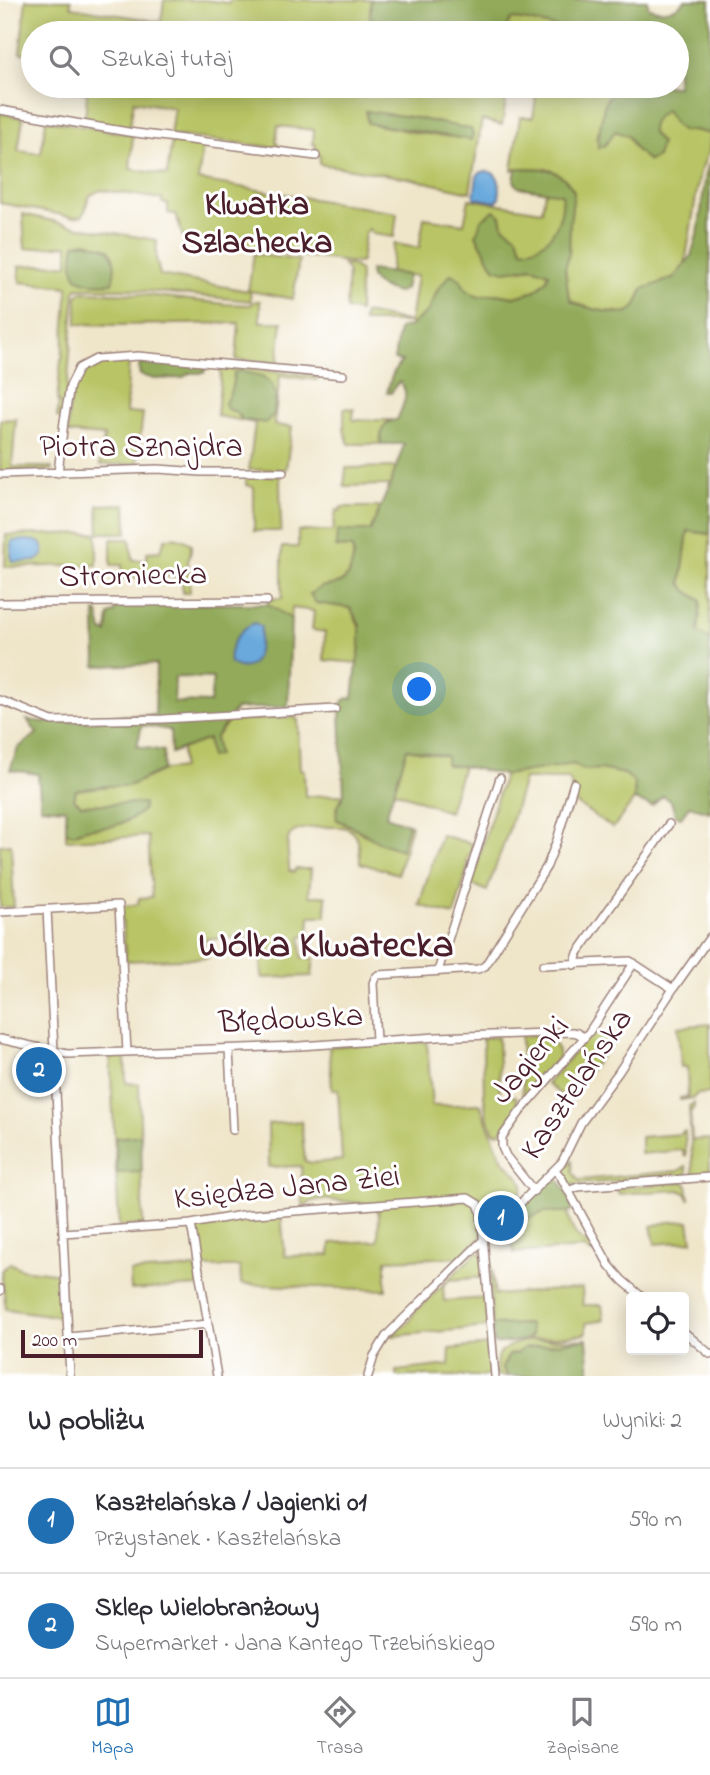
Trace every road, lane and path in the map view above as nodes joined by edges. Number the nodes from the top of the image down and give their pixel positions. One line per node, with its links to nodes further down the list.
1 (0, 110): 2 (street)
2 (316, 156)
3 (344, 375): 5 (street)
4 (283, 472): 5 (street, Piotra Sznajdra)
5 (58, 473): 6 (street, Piotra Sznajdra)
6 (0, 474)
7 (267, 601): 8 (street, Stromiecka)
8 (0, 603)
9 (0, 700): 10 (street)
10 (335, 709)
11 (499, 778): 20 (street)
12 (573, 783): 20 (street)
13 (669, 824): 19 (street)
14 (47, 909): 15 (street); 26 (street); 27 (street)
15 (0, 912)
16 (710, 937): 21 (street, Kasztelańska)
17 (634, 963): 19 (street); 21 (street); 22 (street, Jagienki)
18 (543, 965): 19 (street)
19 (574, 965)
20 (438, 971): 24 (street)
21 (673, 989): 29 (street, Kasztelańska)
22 (584, 1037): 24 (street, Błędowska); 31 (street, Jagienki)
23 (0, 1039): 26 (street, Błędowska)
24 (376, 1041): 25 (street, Błędowska)
25 (229, 1049): 27 (street, Błędowska); 28 (street)
26 (53, 1050): 27 (street, Błędowska); 34 (street)
27 (127, 1052)
28 (233, 1129)
29 (555, 1170): 31 (street, Kasztelańska); 32 (street)
30 (710, 1177): 32 (street)
31 (534, 1191): 35 (street, Kasztelańska)
32 (568, 1191): 36 (street)
33 (191, 1224): 34 (street, Księdza Jana Ziei); 35 (street, Księdza Jana Ziei); 37 (street)
34 (62, 1233): 39 (street)
35 (484, 1240): 43 (street, Kasztelańska); 44 (street)
36 (636, 1292)
37 (208, 1324): 39 (street); 42 (street)
38 (689, 1336): 40 (street)
39 (68, 1337): 41 (street)
40 (710, 1354)
41 (70, 1376)
42 (217, 1376)
43 (368, 1376)
44 (495, 1376)

